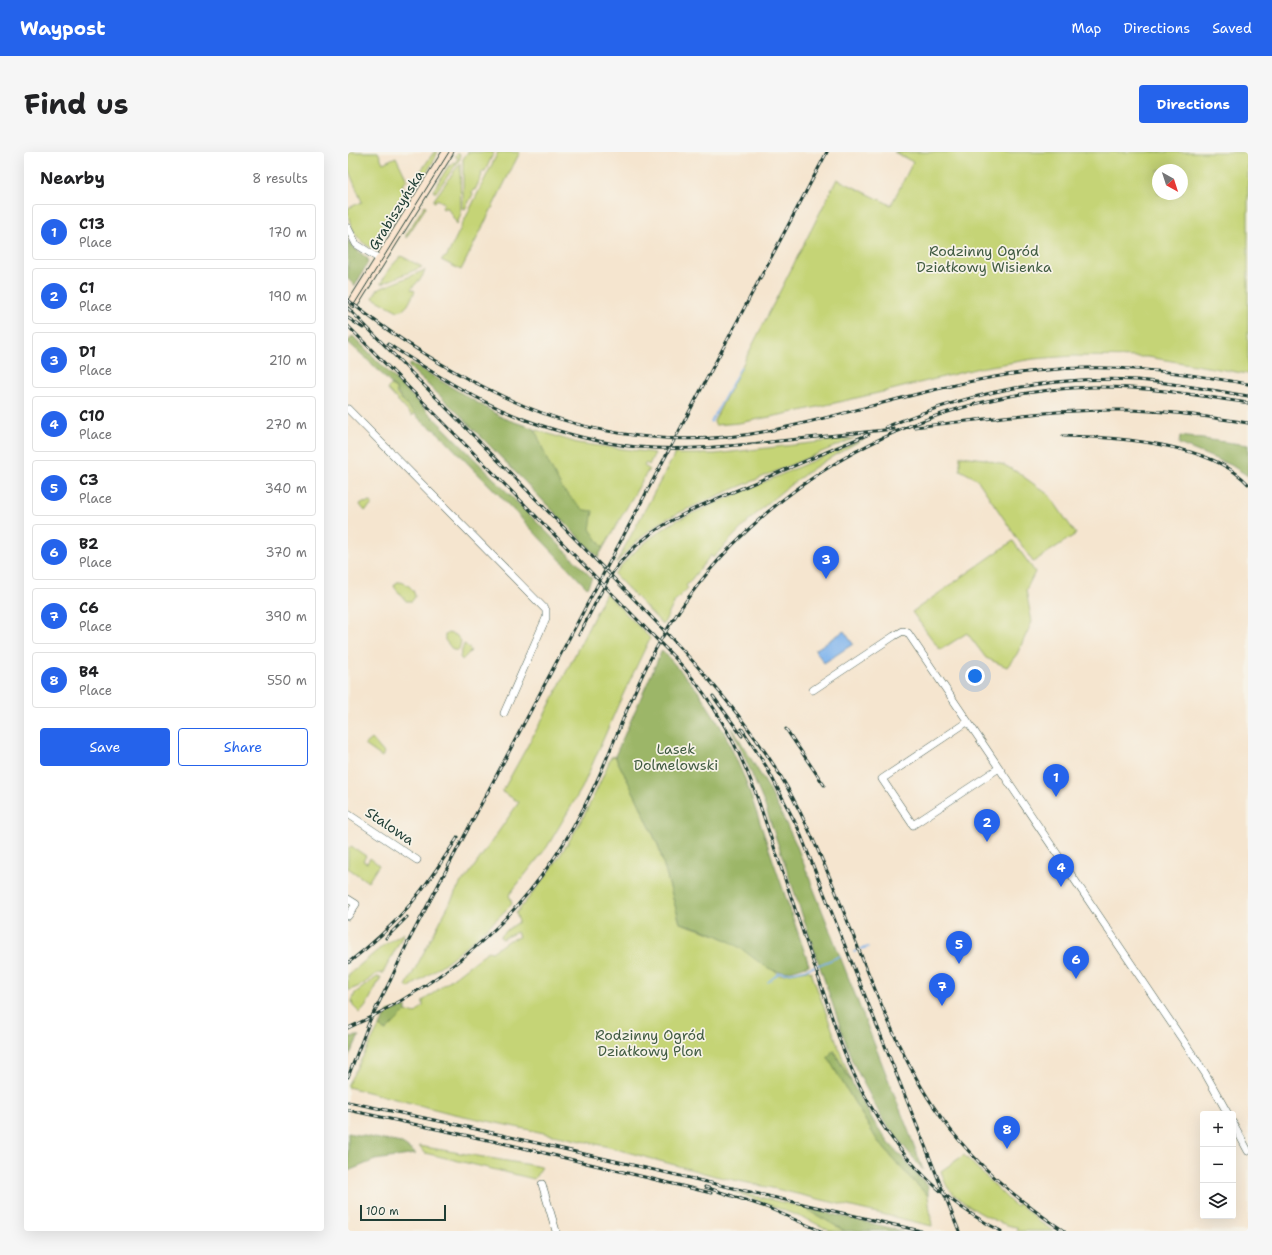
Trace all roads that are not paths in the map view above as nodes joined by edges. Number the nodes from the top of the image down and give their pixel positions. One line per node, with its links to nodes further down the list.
1 (448, 152): 3 (main road, Grabiszyńska)
2 (348, 228): 3 (street)
3 (381, 260): 4 (main road, Grabiszyńska)
4 (352, 305)
5 (348, 409): 7 (street)
6 (813, 690): 8 (street)
7 (504, 713)
8 (967, 722): 9 (street); 9 (street)
9 (999, 768): 14 (street)
10 (348, 814): 11 (street, Stalowa)
11 (417, 860)
12 (348, 899): 13 (street)
13 (348, 916)
14 (1226, 1111)
15 (1236, 1129): 16 (street)
16 (1248, 1151)
17 (542, 1184): 18 (street)
18 (556, 1231)

